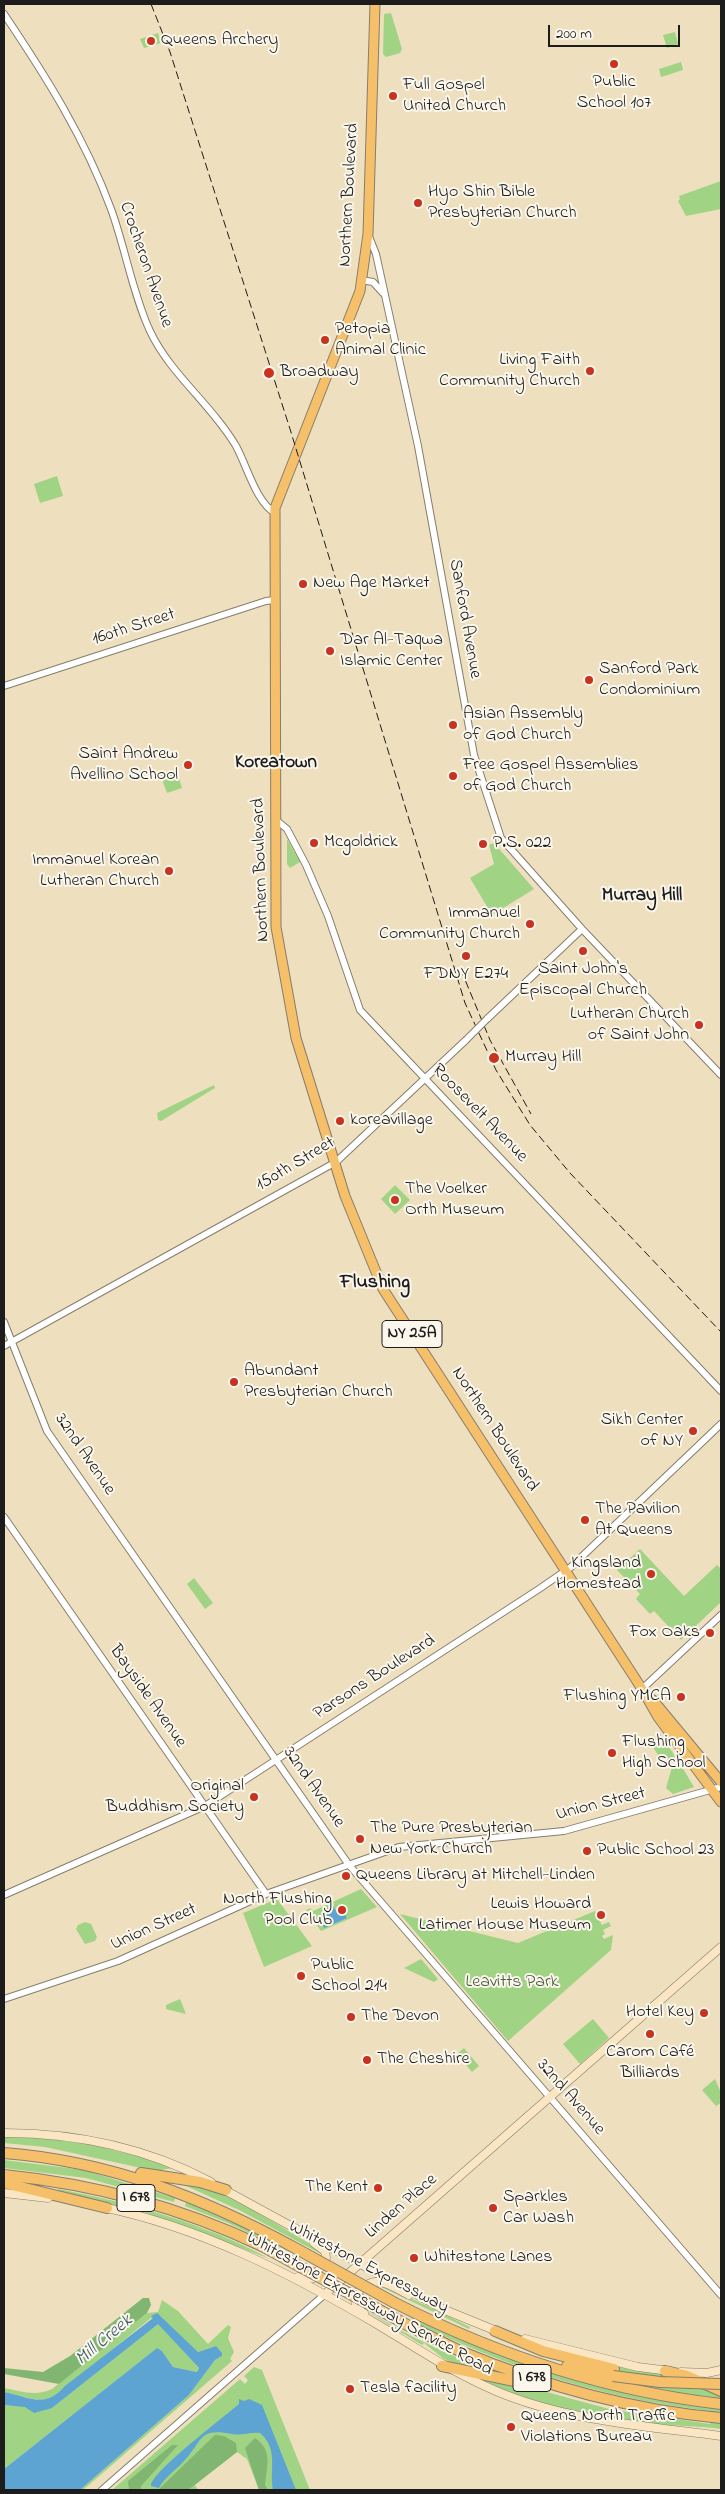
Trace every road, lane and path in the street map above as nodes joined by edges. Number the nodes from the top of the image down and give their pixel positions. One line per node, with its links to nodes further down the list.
1 (375, 4): 3 (main road, Northern Boulevard)
2 (4, 14): 6 (street, Crocheron Avenue)
3 (368, 234): 4 (main road, Northern Boulevard); 5 (street, Sanford Avenue)
4 (361, 280): 5 (street); 6 (main road, Northern Boulevard / NY 25A)
5 (384, 294): 10 (street, Sanford Avenue)
6 (275, 513): 7 (main road, Northern Boulevard / NY 25A)
7 (275, 600): 8 (street, 160th Street); 9 (main road, Northern Boulevard / NY 25A)
8 (4, 686)
9 (276, 820): 12 (street, Roosevelt Avenue); 13 (main road, Northern Boulevard / NY 25A)
10 (582, 928): 11 (street, Sanford Avenue); 12 (street, 150th Street, bridge)
11 (721, 1075)
12 (424, 1078): 13 (street, 150th Street); 17 (street, Roosevelt Avenue)
13 (335, 1163): 15 (street, 150th Street); 20 (main road, Northern Boulevard / NY 25A)
14 (4, 1322): 15 (street, 32nd Avenue)
15 (12, 1342): 16 (street, 150th Street); 23 (street, 32nd Avenue)
16 (4, 1346)
17 (721, 1391)
18 (721, 1424): 20 (street, Parsons Boulevard)
19 (4, 1517): 28 (street, Bayside Avenue)
20 (566, 1571): 22 (main road, Northern Boulevard / NY 25A); 23 (street, Parsons Boulevard)
21 (721, 1615): 22 (street)
22 (642, 1688): 24 (main road, Northern Boulevard / NY 25A); 26 (main road, Northern Boulevard / NY 25A)
23 (275, 1760): 28 (street, Parsons Boulevard); 29 (street, 32nd Avenue)
24 (721, 1782)
25 (721, 1787): 26 (street, Union Street)
26 (712, 1790): 27 (main road, Northern Boulevard / NY 25A); 29 (street, Union Street)
27 (721, 1802)
28 (205, 1806): 30 (street, Bayside Avenue); 31 (street, Parsons Boulevard)
29 (349, 1865): 30 (street, Union Street); 34 (street, 32nd Avenue)
30 (266, 1894): 33 (street, Union Street)
31 (4, 1895)
32 (721, 1947): 34 (main road, Linden Place)
33 (4, 1999)
34 (550, 2098): 44 (main road, Linden Place); 47 (street, 32nd Avenue)
35 (4, 2133): 40 (main road, Whitestone Expressway Service Road)
36 (4, 2153): 37 (highway, Whitestone Expressway / I 678)
37 (84, 2164): 40 (highway); 53 (highway, Whitestone Expressway / I 678, bridge)
38 (4, 2175): 56 (highway, Whitestone Expressway / I 678, bridge)
39 (4, 2183): 42 (highway)
40 (226, 2190): 43 (main road, Whitestone Expressway Service Road)
41 (4, 2193): 42 (main road, Whitestone Expressway Service Road)
42 (107, 2208): 45 (main road, Whitestone Expressway Service Road)
43 (288, 2224): 44 (main road, Whitestone Expressway Service Road); 45 (main road)
44 (361, 2263): 46 (main road, Linden Place); 48 (main road, Whitestone Expressway Service Road)
45 (281, 2272): 46 (main road, Whitestone Expressway Service Road)
46 (324, 2295): 50 (main road, Whitestone Expressway Service Road); 60 (street, Linden Place)
47 (721, 2295)
48 (421, 2296): 49 (main road, Whitestone Expressway Service Road); 50 (main road)
49 (495, 2331): 51 (main road, Whitestone Expressway Service Road); 53 (highway)
50 (442, 2366): 56 (highway); 59 (main road, Whitestone Expressway Service Road)
51 (665, 2371): 52 (main road, Whitestone Expressway Service Road); 55 (highway)
52 (721, 2372)
53 (613, 2376): 54 (highway, bridge); 57 (highway)
54 (721, 2384)
55 (721, 2391)
56 (607, 2400): 58 (highway, Whitestone Expressway / I 678)
57 (721, 2404)
58 (716, 2418)
59 (721, 2436)
60 (102, 2490)

